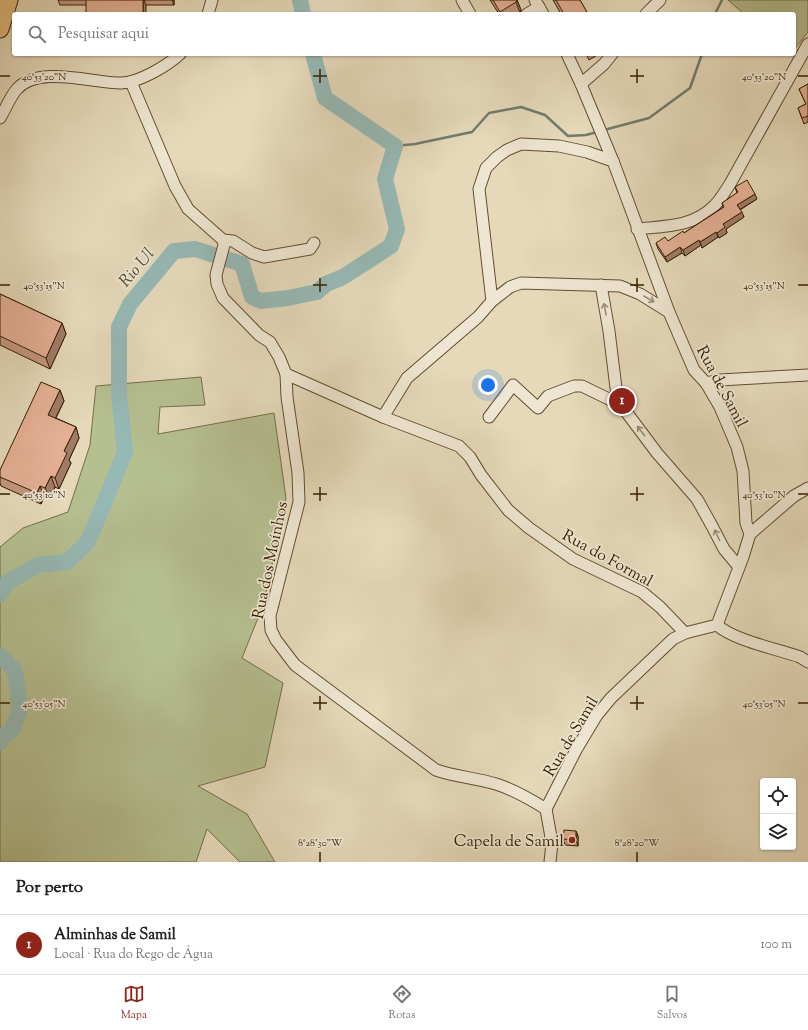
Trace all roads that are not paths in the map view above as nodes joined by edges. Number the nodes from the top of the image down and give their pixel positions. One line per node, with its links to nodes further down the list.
1 (3, 0): 6 (highway)
2 (9, 0): 10 (highway)
3 (212, 0): 7 (street)
4 (462, 0): 8 (street)
5 (660, 0): 9 (street)
6 (0, 9)
7 (209, 12)
8 (469, 12)
9 (648, 12)
10 (0, 29)
11 (808, 44): 19 (street)
12 (177, 56): 15 (street)
13 (568, 56): 16 (street, Rua de Samil)
14 (610, 56): 16 (street)
15 (131, 82): 17 (street); 21 (street)
16 (581, 84): 18 (street, Rua de Samil)
17 (0, 118)
18 (613, 161): 19 (street, Rua de Samil); 23 (street)
19 (637, 229): 24 (street, Rua de Samil)
20 (314, 243): 21 (street)
21 (221, 253): 25 (street, Rua dos Moínhos)
22 (601, 285): 23 (street); 24 (street, one-way to 24); 28 (street, one-way to 22)
23 (492, 301): 29 (street)
24 (668, 312): 27 (street, Rua de Samil)
25 (286, 374): 29 (street, Rua do Formal); 37 (street, Rua dos Moínhos)
26 (808, 375): 27 (street)
27 (706, 383): 32 (street, Rua de Samil)
28 (621, 405): 30 (street); 33 (street, one-way to 28)
29 (383, 417): 35 (street, Rua do Formal)
30 (489, 417)
31 (808, 488): 32 (street)
32 (750, 534): 33 (street)
33 (739, 567): 34 (street)
34 (717, 624): 35 (street, Rua de Samil); 36 (street)
35 (685, 633): 37 (street, Rua de Samil)
36 (808, 662)
37 (546, 809): 38 (street)
38 (550, 862)

